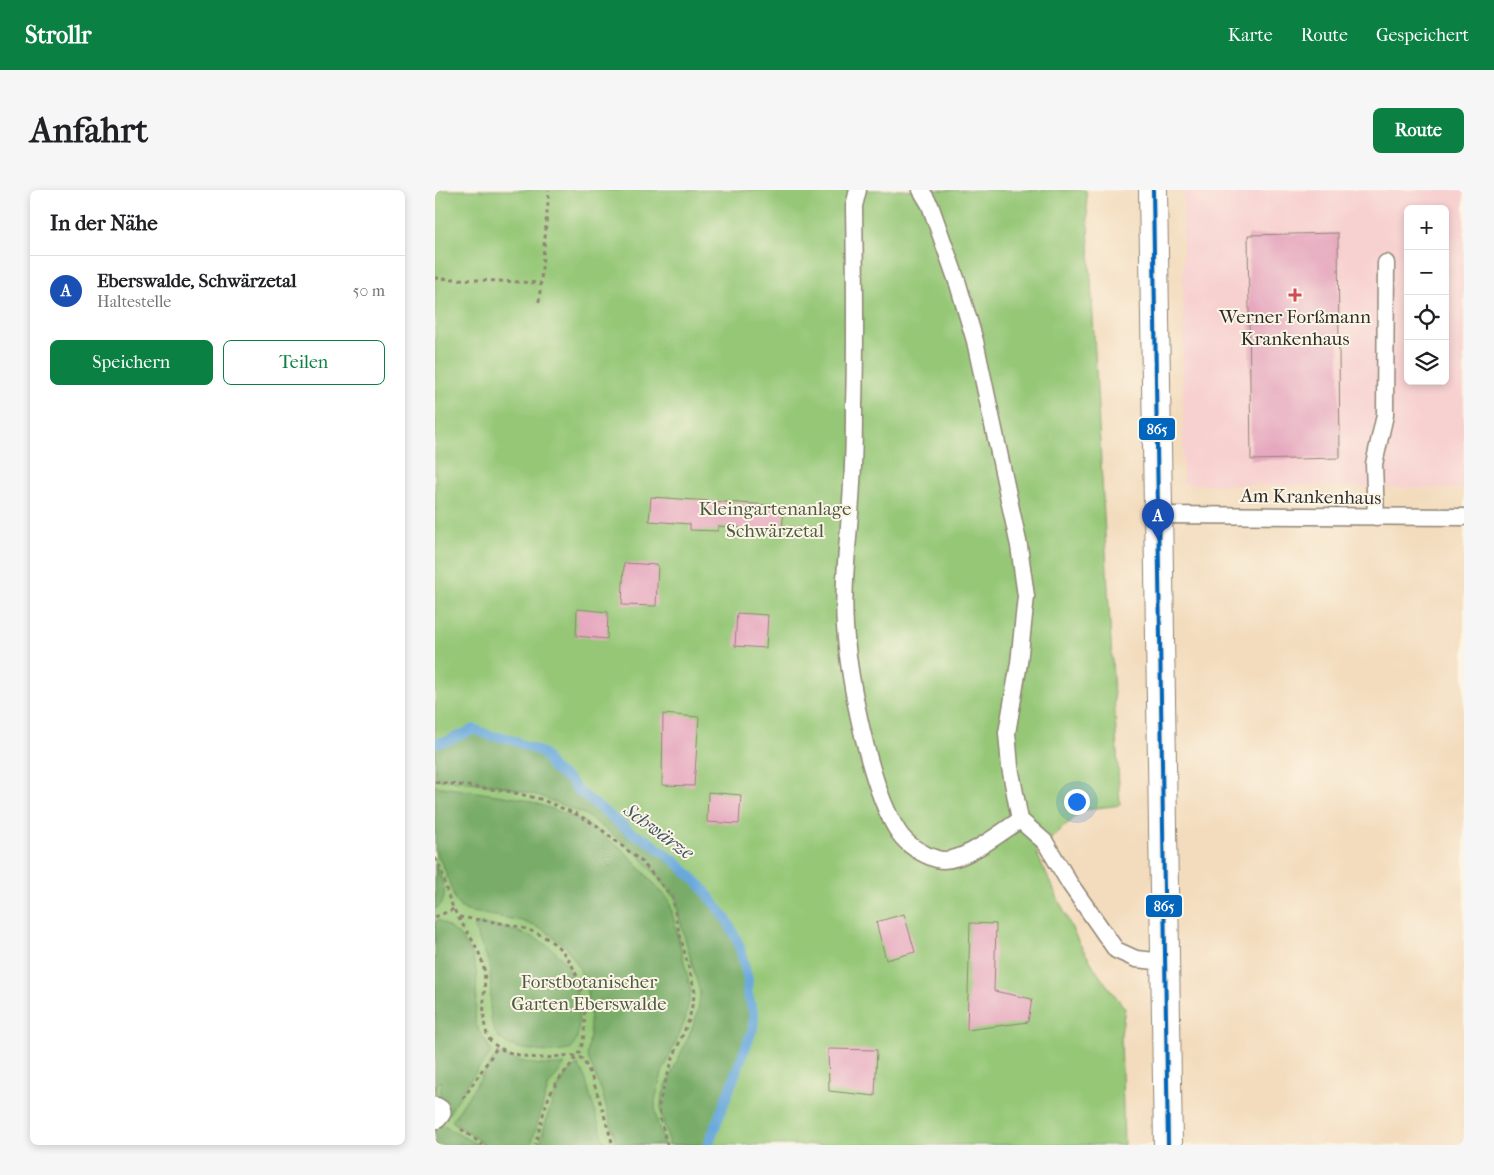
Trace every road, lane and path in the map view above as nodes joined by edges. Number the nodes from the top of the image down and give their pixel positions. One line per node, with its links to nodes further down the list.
1 (549, 190): 7 (path)
2 (858, 190): 13 (lane)
3 (921, 190): 13 (lane)
4 (1153, 190): 9 (street)
5 (1386, 263): 10 (lane)
6 (435, 278): 7 (path)
7 (540, 283): 8 (path)
8 (539, 302)
9 (1157, 515): 10 (lane, Am Krankenhaus); 18 (street)
10 (1376, 517): 11 (lane, Am Krankenhaus)
11 (1464, 518)
12 (435, 782): 24 (path)
13 (1020, 820): 18 (lane)
14 (435, 858): 15 (path)
15 (454, 909): 16 (path); 17 (path)
16 (435, 917)
17 (459, 917): 19 (path); 20 (path)
18 (1166, 962): 25 (street)
19 (498, 1046): 20 (path); 21 (path)
20 (576, 1056): 22 (path); 23 (path)
21 (442, 1111)
22 (535, 1145)
23 (613, 1145)
24 (667, 1145)
25 (1167, 1145)

